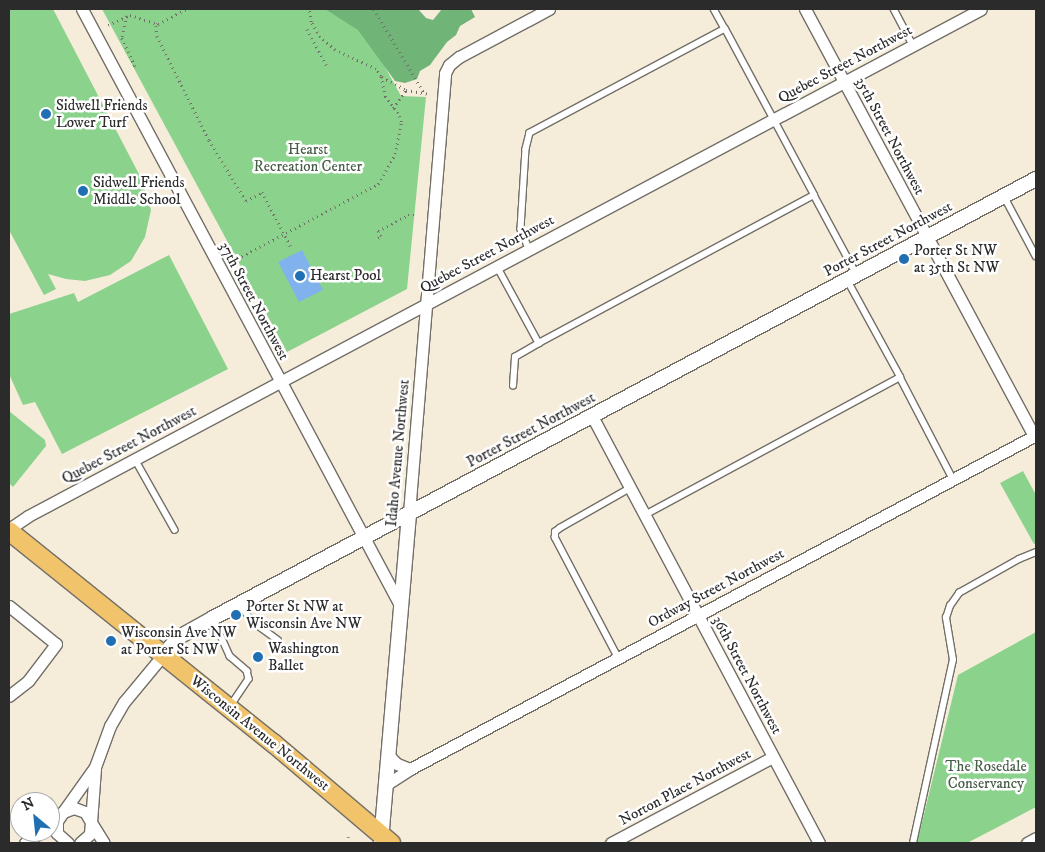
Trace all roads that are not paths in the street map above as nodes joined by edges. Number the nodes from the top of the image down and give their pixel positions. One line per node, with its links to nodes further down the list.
1 (82, 9): 22 (street, 37th Street Northwest)
2 (549, 9): 19 (street, Idaho Avenue Northwest)
3 (714, 9): 7 (lane)
4 (805, 9): 9 (street, 35th Street Northwest)
5 (894, 9): 8 (lane)
6 (981, 9): 8 (street, Quebec Street Northwest)
7 (725, 29): 10 (lane); 15 (lane)
8 (913, 45): 9 (street, Quebec Street Northwest)
9 (844, 82): 10 (street, Quebec Street Northwest); 14 (street, 35th Street Northwest)
10 (773, 119): 12 (lane); 15 (street, Quebec Street Northwest)
11 (1036, 179): 13 (street, Porter Street Northwest)
12 (814, 195): 18 (lane); 20 (lane)
13 (1004, 196): 14 (street, Porter Street Northwest); 16 (lane)
14 (927, 237): 18 (street, Porter Street Northwest); 25 (street, 35th Street Northwest)
15 (530, 249): 17 (street, Quebec Street Northwest)
16 (1036, 256)
17 (497, 266): 19 (street, Quebec Street Northwest); 20 (lane)
18 (852, 277): 21 (lane); 24 (street, Porter Street Northwest)
19 (426, 304): 22 (street, Quebec Street Northwest); 29 (street, Idaho Avenue Northwest)
20 (539, 343): 23 (lane)
21 (900, 377): 27 (lane); 30 (lane)
22 (280, 382): 26 (street, Quebec Street Northwest); 33 (street, 37th Street Northwest)
23 (513, 386)
24 (592, 416): 28 (street, 36th Street Northwest); 29 (street, Porter Street Northwest)
25 (1035, 436): 27 (street, Ordway Street Northwest)
26 (135, 459): 31 (street, Quebec Street Northwest); 32 (lane)
27 (953, 479): 38 (street, Ordway Street Northwest)
28 (631, 488): 30 (street, 36th Street Northwest); 42 (lane)
29 (409, 513): 33 (street, Porter Street Northwest); 37 (street, Idaho Avenue Northwest)
30 (645, 515): 38 (street, 36th Street Northwest)
31 (9, 530): 41 (main road, Wisconsin Avenue Northwest)
32 (175, 530)
33 (364, 538): 35 (street, Porter Street Northwest); 37 (street, 37th Street Northwest)
34 (1036, 552): 59 (lane)
35 (240, 604): 39 (street, Porter Street Northwest); 40 (lane)
36 (9, 606): 43 (street)
37 (401, 607): 45 (street, Idaho Avenue Northwest)
38 (698, 615): 42 (street, Ordway Street Northwest); 46 (street, 36th Street Northwest)
39 (213, 618): 41 (street, Porter Street Northwest); 44 (lane)
40 (278, 640)
41 (163, 655): 44 (main road, Wisconsin Avenue Northwest); 47 (street, Porter Street Northwest)
42 (618, 658): 48 (street, Ordway Street Northwest)
43 (9, 696)
44 (230, 708): 54 (main road, Wisconsin Avenue Northwest)
45 (389, 756): 48 (street); 49 (street, Idaho Avenue Northwest)
46 (773, 757): 55 (street, Norton Place Northwest); 58 (street, 36th Street Northwest)
47 (95, 767): 50 (street, Porter Street Northwest); 52 (street, Porter Street Northwest)
48 (410, 768): 49 (street, Ordway Street Northwest)
49 (384, 786): 54 (street, Idaho Avenue Northwest)
50 (60, 815)
51 (60, 817): 52 (street)
52 (92, 823): 56 (street); 57 (street)
53 (1036, 838): 60 (street)
54 (385, 840)
55 (618, 842)
56 (80, 843)
57 (104, 843)
58 (819, 843)
59 (913, 843)
60 (1027, 843)

